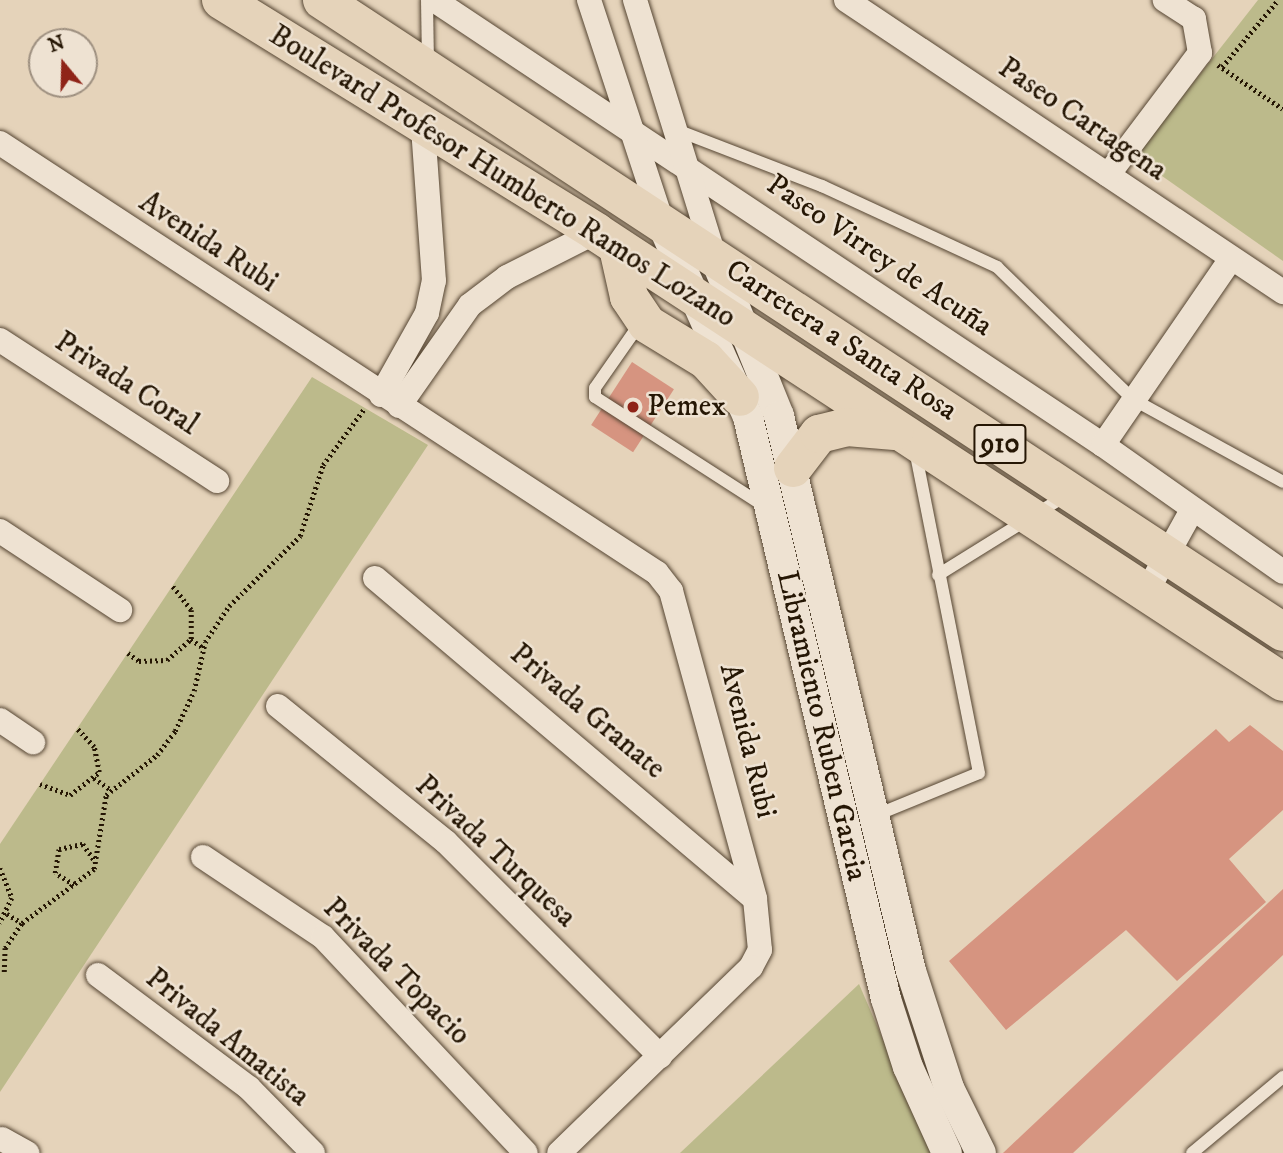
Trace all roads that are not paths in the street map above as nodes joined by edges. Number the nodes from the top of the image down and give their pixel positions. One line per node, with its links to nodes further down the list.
1 (221, 0): 11 (main road, Boulevard Profesor Humberto Ramos Lozano)
2 (322, 0): 9 (main road, Boulevard Profesor Humberto Ramos Lozano)
3 (427, 0): 9 (lane)
4 (434, 0): 10 (street, Paseo Virrey de Acuña)
5 (589, 0): 10 (street)
6 (635, 0): 12 (street)
7 (846, 0): 15 (street, Paseo Cartagena)
8 (1165, 0): 15 (street)
9 (428, 71): 16 (main road, Boulevard Profesor Humberto Ramos Lozano)
10 (628, 127): 14 (street, Paseo Virrey de Acuña); 16 (street)
11 (423, 128): 17 (main road, Boulevard Profesor Humberto Ramos Lozano); 26 (street)
12 (674, 129): 14 (street); 27 (lane)
13 (0, 143): 26 (street, Avenida Rubi)
14 (684, 163): 18 (street); 29 (street, Paseo Virrey de Acuña)
15 (1108, 175): 19 (street, Paseo Cartagena)
16 (663, 226): 18 (main road, Boulevard Profesor Humberto Ramos Lozano); 21 (street, Libramiento Ruben Garcia)
17 (607, 240): 21 (main road, Boulevard Profesor Humberto Ramos Lozano); 22 (main road); 26 (street)
18 (715, 258): 23 (street, Libramiento Ruben Garcia); 33 (main road, Carretera a Santa Rosa / 910)
19 (1231, 259): 20 (street, Paseo Cartagena); 27 (street)
20 (1283, 292)
21 (695, 299): 23 (main road, Boulevard Profesor Humberto Ramos Lozano); 25 (street, Libramiento Ruben Garcia)
22 (643, 319): 25 (main road); 34 (lane)
23 (748, 332): 28 (main road, Carretera a Santa Rosa / 910); 30 (street, Libramiento Ruben Garcia)
24 (0, 340): 31 (street, Privada Coral)
25 (740, 397): 34 (street, Libramiento Ruben Garcia)
26 (386, 398): 51 (street, Avenida Rubi)
27 (1134, 400): 29 (street); 32 (lane)
28 (904, 437): 30 (main road); 36 (main road, Carretera a Santa Rosa / 910); 40 (lane)
29 (1103, 445): 35 (street, Paseo Virrey de Acuña)
30 (793, 468): 49 (street, Libramiento Ruben Garcia)
31 (217, 481)
32 (1283, 482)
33 (1072, 491): 36 (lane); 38 (main road, Carretera a Santa Rosa / 910)
34 (770, 510): 60 (street, Libramiento Ruben Garcia)
35 (1192, 510): 38 (street); 39 (street, Paseo Virrey de Acuña)
36 (1032, 519): 40 (lane); 42 (main road, Carretera a Santa Rosa / 910)
37 (0, 531): 43 (street)
38 (1167, 553): 42 (street); 44 (main road, Carretera a Santa Rosa / 910)
39 (1283, 572)
40 (938, 575): 49 (lane)
41 (375, 578): 51 (street, Privada Granate)
42 (1146, 593): 45 (main road, Carretera a Santa Rosa / 910)
43 (120, 610)
44 (1283, 632)
45 (1283, 682)
46 (278, 706): 53 (street, Privada Turquesa)
47 (0, 720): 48 (street)
48 (33, 742)
49 (873, 816): 61 (street, Libramiento Ruben Garcia)
50 (203, 857): 58 (street, Privada Topacio)
51 (755, 899): 53 (street, Avenida Rubi)
52 (98, 975): 57 (street, Privada Amatista)
53 (660, 1056): 59 (street, Avenida Rubi)
54 (1283, 1077): 62 (lane)
55 (2, 1139): 56 (street)
56 (27, 1153)
57 (313, 1153)
58 (526, 1153)
59 (559, 1153)
60 (947, 1153)
61 (981, 1153)
62 (1192, 1153)

